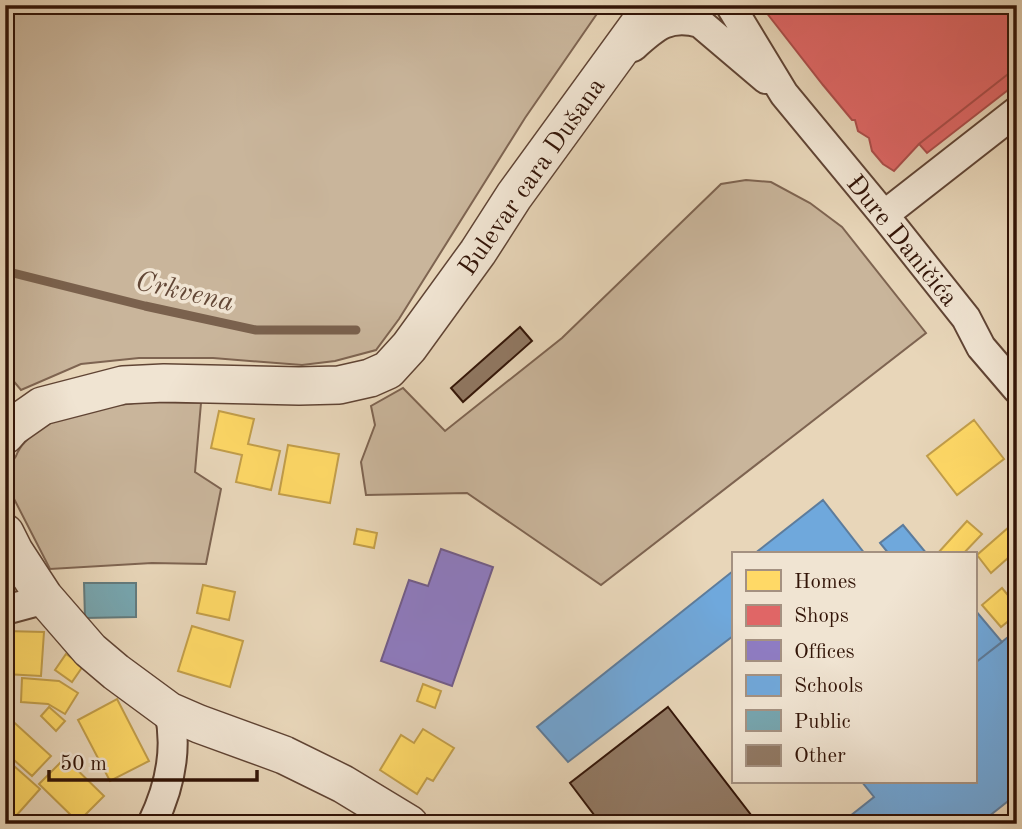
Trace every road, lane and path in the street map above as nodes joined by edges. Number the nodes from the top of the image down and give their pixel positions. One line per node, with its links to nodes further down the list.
1 (653, 5): 3 (street, Bulevar cara Dušana)
2 (730, 5): 4 (street, Đure Daničića)
3 (601, 76): 4 (street, Đure Daničića); 8 (street, Bulevar cara Dušana)
4 (784, 94): 6 (street, Đure Daničića)
5 (1017, 111): 6 (street)
6 (884, 215): 7 (street, Đure Daničića)
7 (1017, 389)
8 (5, 435)
9 (5, 533): 10 (street)
10 (44, 597): 11 (street); 12 (street)
11 (5, 610)
12 (169, 711): 13 (street); 14 (street)
13 (152, 824)
14 (409, 824)

